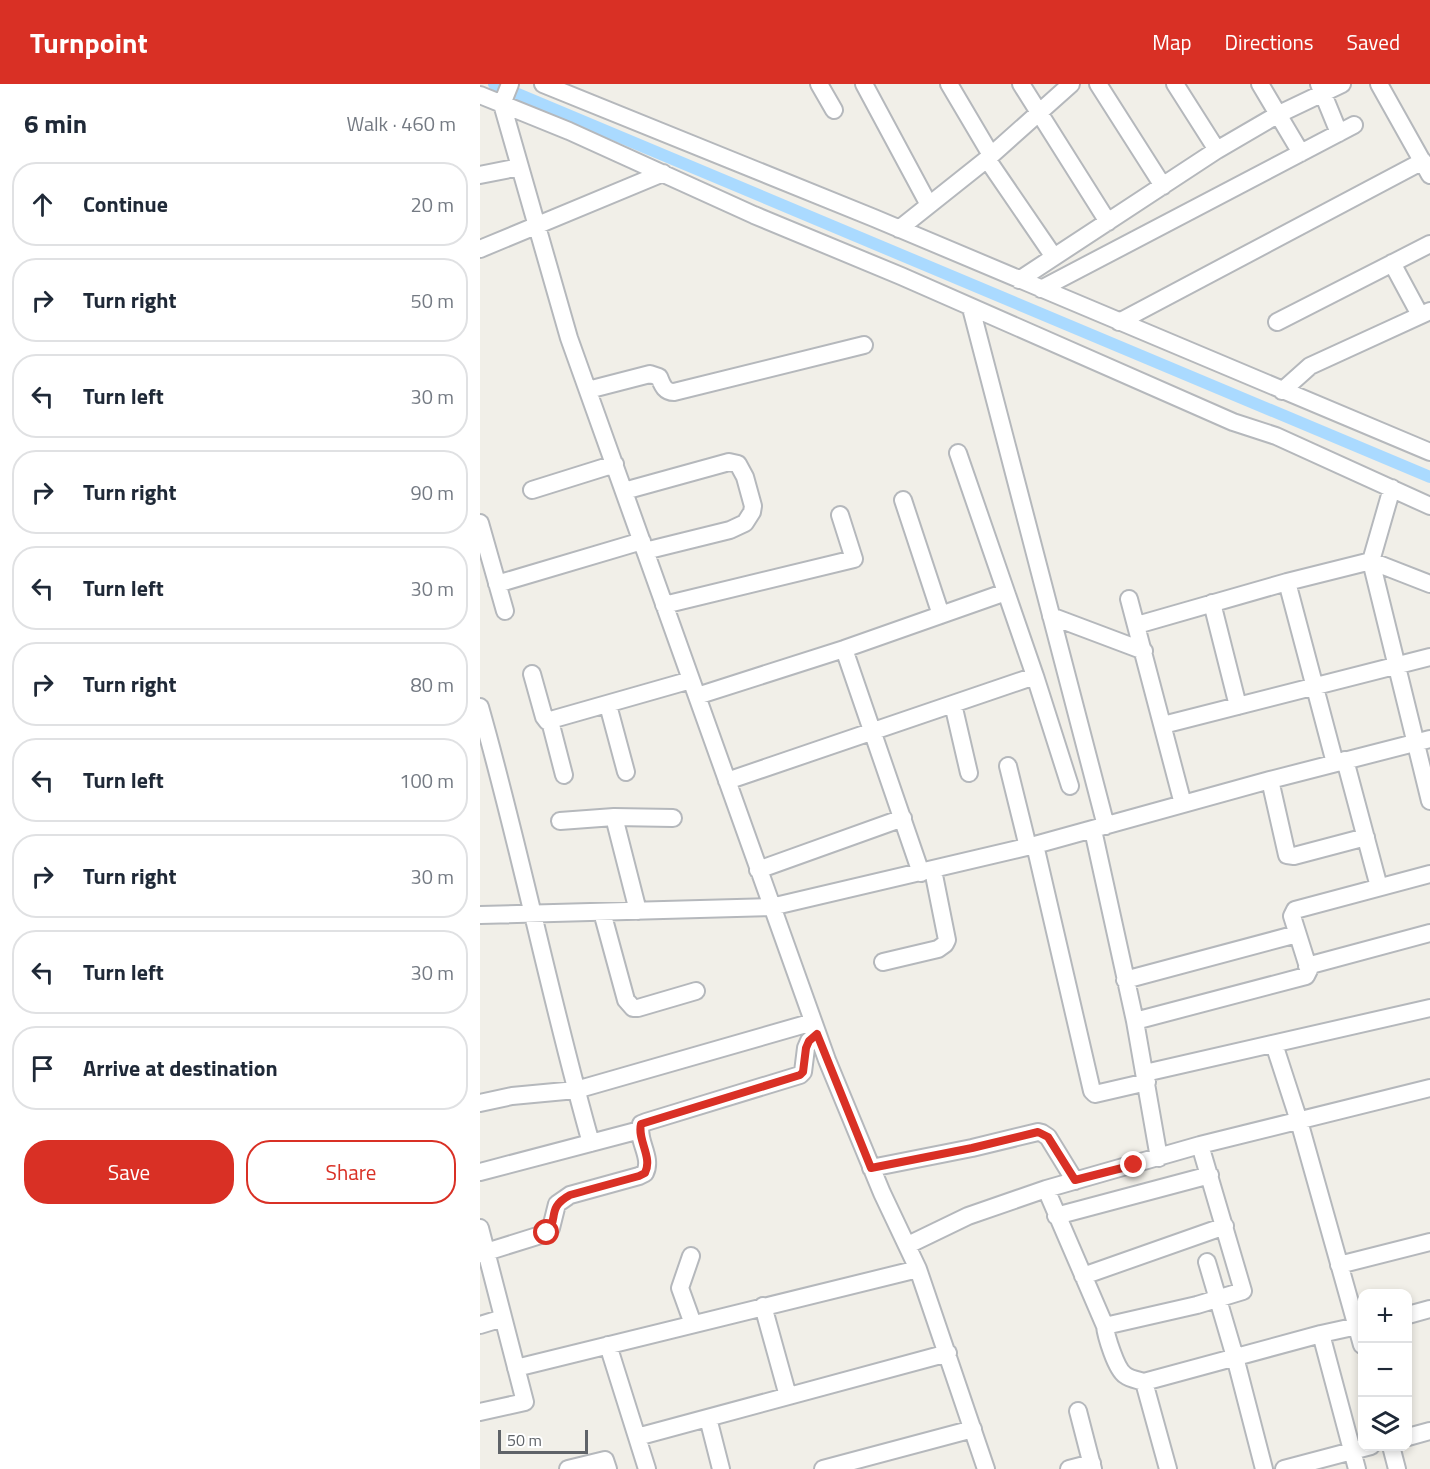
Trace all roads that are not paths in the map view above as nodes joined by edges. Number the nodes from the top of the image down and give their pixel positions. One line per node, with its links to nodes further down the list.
1 (543, 84): 31 (street)
2 (819, 84): 15 (street)
3 (864, 84): 28 (street)
4 (949, 84): 22 (street)
5 (1021, 84): 16 (street)
6 (1071, 84): 16 (street)
7 (1098, 84): 27 (street)
8 (1175, 84): 20 (street)
9 (1260, 84): 17 (street)
10 (1342, 84): 12 (street)
11 (1379, 84): 24 (street)
12 (1321, 88): 17 (street); 19 (street)
13 (480, 96): 14 (street)
14 (506, 96): 23 (street); 25 (street)
15 (834, 110)
16 (1038, 114): 22 (street); 29 (street)
17 (1277, 115): 20 (street); 21 (street)
18 (1354, 125): 19 (street)
19 (1339, 133): 21 (street)
20 (1217, 150): 27 (street)
21 (1301, 153): 37 (street)
22 (989, 157): 28 (street); 34 (street)
23 (520, 167): 26 (street); 30 (street)
24 (1426, 168): 40 (street)
25 (663, 173): 30 (street); 38 (street)
26 (480, 175)
27 (1163, 186): 29 (street)
28 (929, 205): 31 (street)
29 (1108, 222): 34 (street)
30 (537, 224): 33 (street); 43 (street)
31 (899, 229): 36 (street)
32 (1430, 244): 35 (street)
33 (480, 249)
34 (1054, 257): 36 (street)
35 (1392, 263): 39 (street); 41 (street)
36 (1019, 280): 37 (street)
37 (1041, 289): 40 (street)
38 (971, 308): 48 (street); 66 (street)
39 (1425, 313): 44 (street)
40 (1119, 322): 44 (street)
41 (1277, 322)
42 (864, 345): 43 (street)
43 (588, 390): 47 (street)
44 (1282, 391): 45 (street)
45 (1430, 452)
46 (958, 453): 60 (street)
47 (615, 464): 49 (street); 50 (street)
48 (1392, 488): 52 (street); 56 (street)
49 (532, 490)
50 (624, 491): 55 (street); 55 (street)
51 (903, 500): 65 (street)
52 (1430, 506)
53 (840, 515): 63 (street)
54 (480, 523): 58 (street)
55 (644, 546): 58 (street); 63 (street)
56 (1371, 561): 57 (street); 59 (street); 71 (street)
57 (1287, 582): 62 (street); 74 (street)
58 (497, 584): 64 (street)
59 (1430, 584)
60 (1006, 592): 65 (street); 73 (street)
61 (1129, 599): 67 (street)
62 (1212, 603): 67 (street); 78 (street)
63 (664, 605): 75 (street)
64 (505, 611)
65 (941, 615): 68 (street)
66 (1051, 616): 69 (street); 98 (street)
67 (1137, 625): 69 (street)
68 (844, 649): 75 (street); 82 (street)
69 (1144, 651): 81 (street)
70 (1430, 657): 71 (street)
71 (1395, 664): 74 (street); 83 (street)
72 (532, 674): 80 (street)
73 (1035, 676): 76 (street); 91 (street)
74 (1315, 686): 78 (street); 84 (street)
75 (694, 688): 77 (street); 90 (street)
76 (953, 704): 82 (street); 87 (street)
77 (608, 705): 80 (street); 86 (street)
78 (1238, 706): 81 (street)
79 (480, 707): 108 (street)
80 (550, 721): 88 (street)
81 (1163, 725): 93 (street)
82 (872, 732): 90 (street); 96 (street)
83 (1422, 741): 84 (street); 92 (street)
84 (1340, 762): 89 (street); 99 (street)
85 (1008, 766): 100 (street)
86 (626, 772)
87 (969, 772)
88 (564, 775)
89 (1270, 780): 93 (street); 99 (street)
90 (727, 781): 101 (street)
91 (1070, 786)
92 (1430, 801)
93 (1183, 804): 98 (street)
94 (614, 818): 95 (street); 97 (street); 106 (street)
95 (673, 818)
96 (903, 818): 101 (street); 102 (street)
97 (560, 821)
98 (1099, 828): 100 (street); 114 (street)
99 (1366, 837): 104 (street)
100 (1032, 846): 102 (street); 120 (street)
101 (758, 870): 105 (street)
102 (927, 871): 105 (street); 112 (street)
103 (1430, 874): 104 (street)
104 (1379, 887): 111 (street)
105 (771, 907): 106 (street); 118 (street)
106 (638, 911): 107 (street)
107 (602, 912): 108 (street); 115 (street)
108 (531, 914): 109 (street); 122 (street)
109 (480, 915)
110 (1430, 933): 113 (street)
111 (1297, 934): 113 (street); 114 (street)
112 (883, 962)
113 (1307, 966): 117 (street)
114 (1125, 980): 117 (street)
115 (696, 991)
116 (1430, 1008): 119 (street)
117 (1135, 1021): 120 (street)
118 (815, 1028): 122 (street); 125 (street); 129 (street)
119 (1274, 1044): 120 (street); 124 (street)
120 (1146, 1078): 128 (street)
121 (1430, 1088): 124 (street)
122 (576, 1090): 123 (street); 126 (street)
123 (480, 1103)
124 (1299, 1121): 127 (street); 142 (street)
125 (640, 1130): 126 (street); 139 (street)
126 (591, 1143): 130 (street)
127 (1200, 1145): 128 (street); 131 (street)
128 (1159, 1158): 132 (street)
129 (871, 1168): 132 (street); 138 (street)
130 (480, 1172)
131 (1210, 1175): 134 (street); 135 (street)
132 (1075, 1180): 133 (street)
133 (1046, 1189): 134 (street); 138 (street)
134 (1056, 1216): 144 (street)
135 (1225, 1226): 144 (street); 145 (street)
136 (480, 1228): 139 (street)
137 (1430, 1242): 142 (street)
138 (908, 1245): 143 (street)
139 (483, 1253): 149 (street)
140 (691, 1256): 152 (street)
141 (1207, 1262): 145 (street)
142 (1339, 1265): 150 (street)
143 (918, 1269): 146 (street); 157 (street)
144 (1083, 1276): 153 (street)
145 (1219, 1298): 153 (street); 158 (street)
146 (763, 1306): 152 (street); 161 (street)
147 (1430, 1309): 148 (street)
148 (1412, 1314)
149 (503, 1318): 151 (street); 159 (street)
150 (1358, 1320)
151 (480, 1324)
152 (693, 1324): 156 (street)
153 (1105, 1326): 160 (street)
154 (1358, 1326): 155 (street)
155 (1321, 1334): 158 (street); 170 (street)
156 (608, 1345): 159 (street); 168 (street)
157 (948, 1353): 161 (street); 165 (street)
158 (1235, 1357): 160 (street); 181 (street)
159 (516, 1368): 162 (street)
160 (1144, 1382): 180 (street)
161 (788, 1396): 164 (street)
162 (480, 1412)
163 (1078, 1412): 172 (street)
164 (708, 1418): 168 (street); 176 (street)
165 (973, 1429): 177 (street); 178 (street)
166 (1430, 1431): 167 (street)
167 (1412, 1436)
168 (637, 1437): 175 (street)
169 (1358, 1449): 170 (street)
170 (1352, 1451): 182 (street); 183 (street)
171 (1392, 1451): 184 (street)
172 (1092, 1466): 179 (street)
173 (568, 1469): 174 (street)
174 (608, 1469)
175 (647, 1469)
176 (721, 1469)
177 (824, 1469)
178 (986, 1469)
179 (1069, 1469)
180 (1168, 1469)
181 (1264, 1469)
182 (1284, 1469)
183 (1357, 1469)
184 (1397, 1469)

